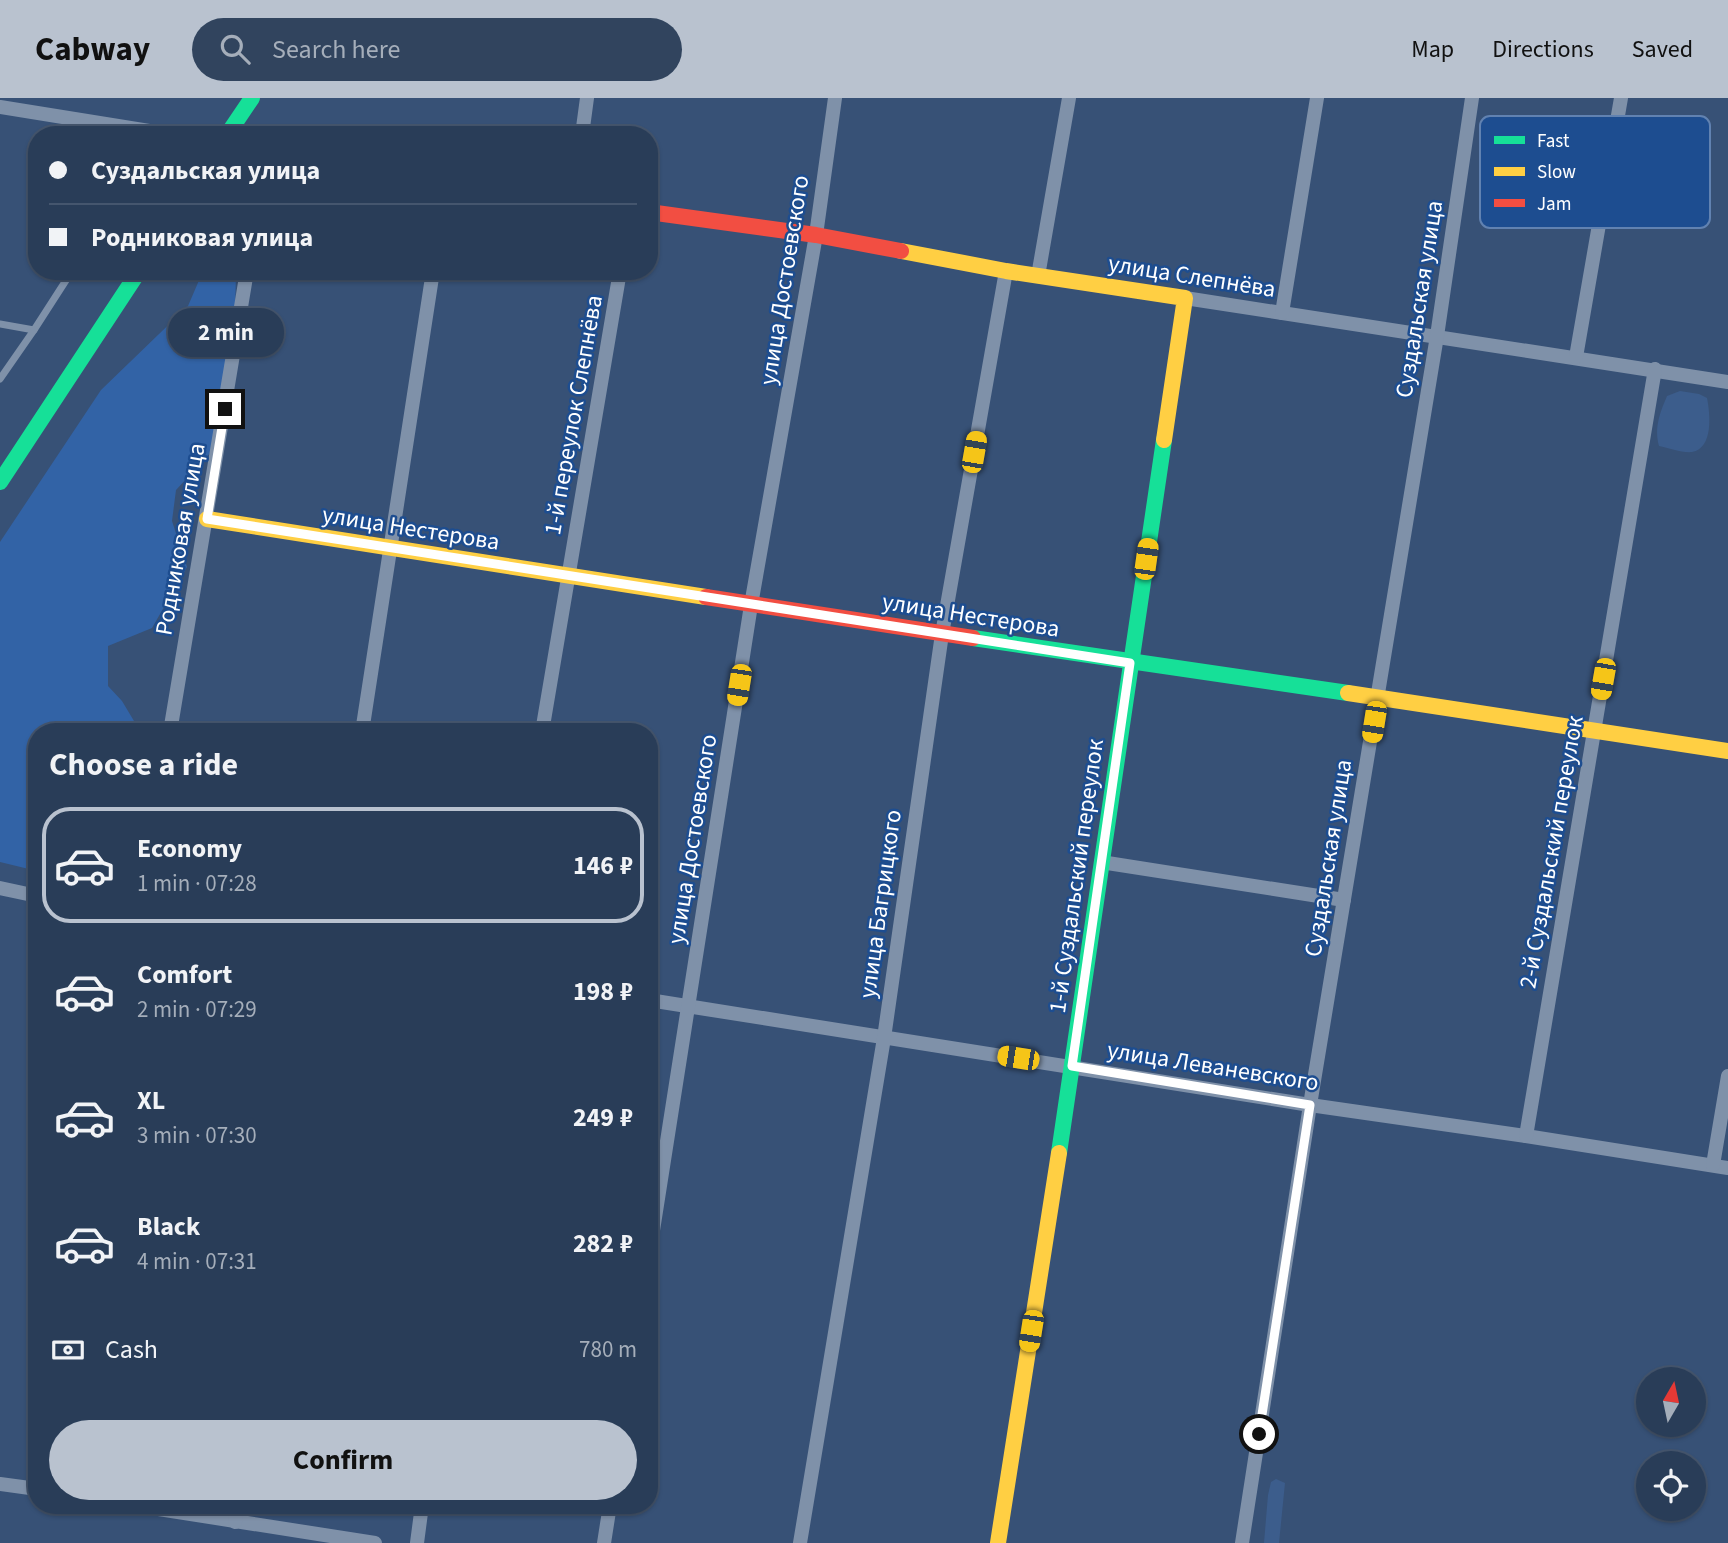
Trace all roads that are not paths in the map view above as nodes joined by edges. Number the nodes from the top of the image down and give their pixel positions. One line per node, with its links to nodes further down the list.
1 (252, 98): 11 (street)
2 (587, 98): 12 (street)
3 (835, 98): 15 (street, улица Достоевского)
4 (1069, 98): 17 (street)
5 (1317, 98): 24 (street)
6 (1472, 98): 27 (street, Суздальская улица)
7 (1621, 98): 9 (street)
8 (0, 107): 10 (street)
9 (1618, 116)
10 (118, 126)
11 (233, 126)
12 (583, 126)
13 (658, 213): 15 (street, улица Слепнёва)
14 (1598, 228): 28 (street)
15 (816, 235): 16 (street, улица Слепнёва); 36 (street, улица Достоевского)
16 (1006, 271): 17 (street, улица Слепнёва); 37 (street, улица Багрицкого)
17 (1038, 276): 23 (street, улица Слепнёва)
18 (66, 280): 26 (lane)
19 (133, 280): 32 (street)
20 (246, 280): 33 (street, Родниковая улица)
21 (432, 280): 34 (street)
22 (618, 280): 35 (street, 1-й переулок Слепнёва)
23 (1185, 298): 24 (street, улица Слепнёва); 38 (street, 1-й Суздальский переулок)
24 (1282, 313): 27 (street, улица Слепнёва)
25 (0, 324): 26 (lane)
26 (34, 330): 30 (lane)
27 (1437, 337): 28 (street, улица Слепнёва); 39 (street, Суздальская улица)
28 (1576, 357): 29 (street, улица Слепнёва)
29 (1655, 369): 31 (street, улица Слепнёва); 43 (street, 2-й Суздальский переулок)
30 (0, 379)
31 (1728, 382)
32 (3, 473)
33 (207, 519): 34 (street, улица Нестерова); 40 (street, Родниковая улица)
34 (389, 547): 35 (street, улица Нестерова); 41 (street)
35 (569, 576): 36 (street, улица Нестерова); 42 (street, 1-й переулок Слепнёва)
36 (751, 605): 37 (street, улица Нестерова); 50 (street, улица Достоевского)
37 (943, 634): 38 (street, улица Нестерова); 51 (street, улица Багрицкого)
38 (1130, 663): 39 (street, улица Нестерова); 45 (street, 1-й Суздальский переулок)
39 (1378, 697): 43 (street, улица Нестерова); 48 (street, Суздальская улица)
40 (172, 723)
41 (363, 723)
42 (544, 723)
43 (1595, 730): 44 (street, улица Нестерова); 55 (street, 2-й Суздальский переулок)
44 (1728, 751)
45 (1101, 862): 48 (street); 52 (street, 1-й Суздальский переулок)
46 (0, 888): 47 (street)
47 (28, 894)
48 (1345, 900): 54 (street, Суздальская улица)
49 (658, 1001): 50 (street, улица Леваневского)
50 (689, 1006): 51 (street, улица Леваневского); 57 (street, улица Достоевского)
51 (884, 1038): 52 (street, улица Леваневского); 68 (street, улица Багрицкого)
52 (1072, 1066): 54 (street, улица Леваневского); 69 (street, 1-й Суздальский переулок)
53 (1728, 1076): 56 (street)
54 (1310, 1105): 55 (street, улица Леваневского); 70 (street, Суздальская улица)
55 (1526, 1136): 56 (street, улица Леваневского)
56 (1721, 1167)
57 (658, 1200)
58 (0, 1483): 59 (street)
59 (28, 1488)
60 (187, 1514): 64 (street)
61 (236, 1514): 64 (street)
62 (421, 1514): 66 (street)
63 (609, 1514): 67 (street)
64 (235, 1522): 65 (street)
65 (375, 1543)
66 (417, 1543)
67 (604, 1543)
68 (800, 1543)
69 (998, 1543)
70 (1242, 1543)

